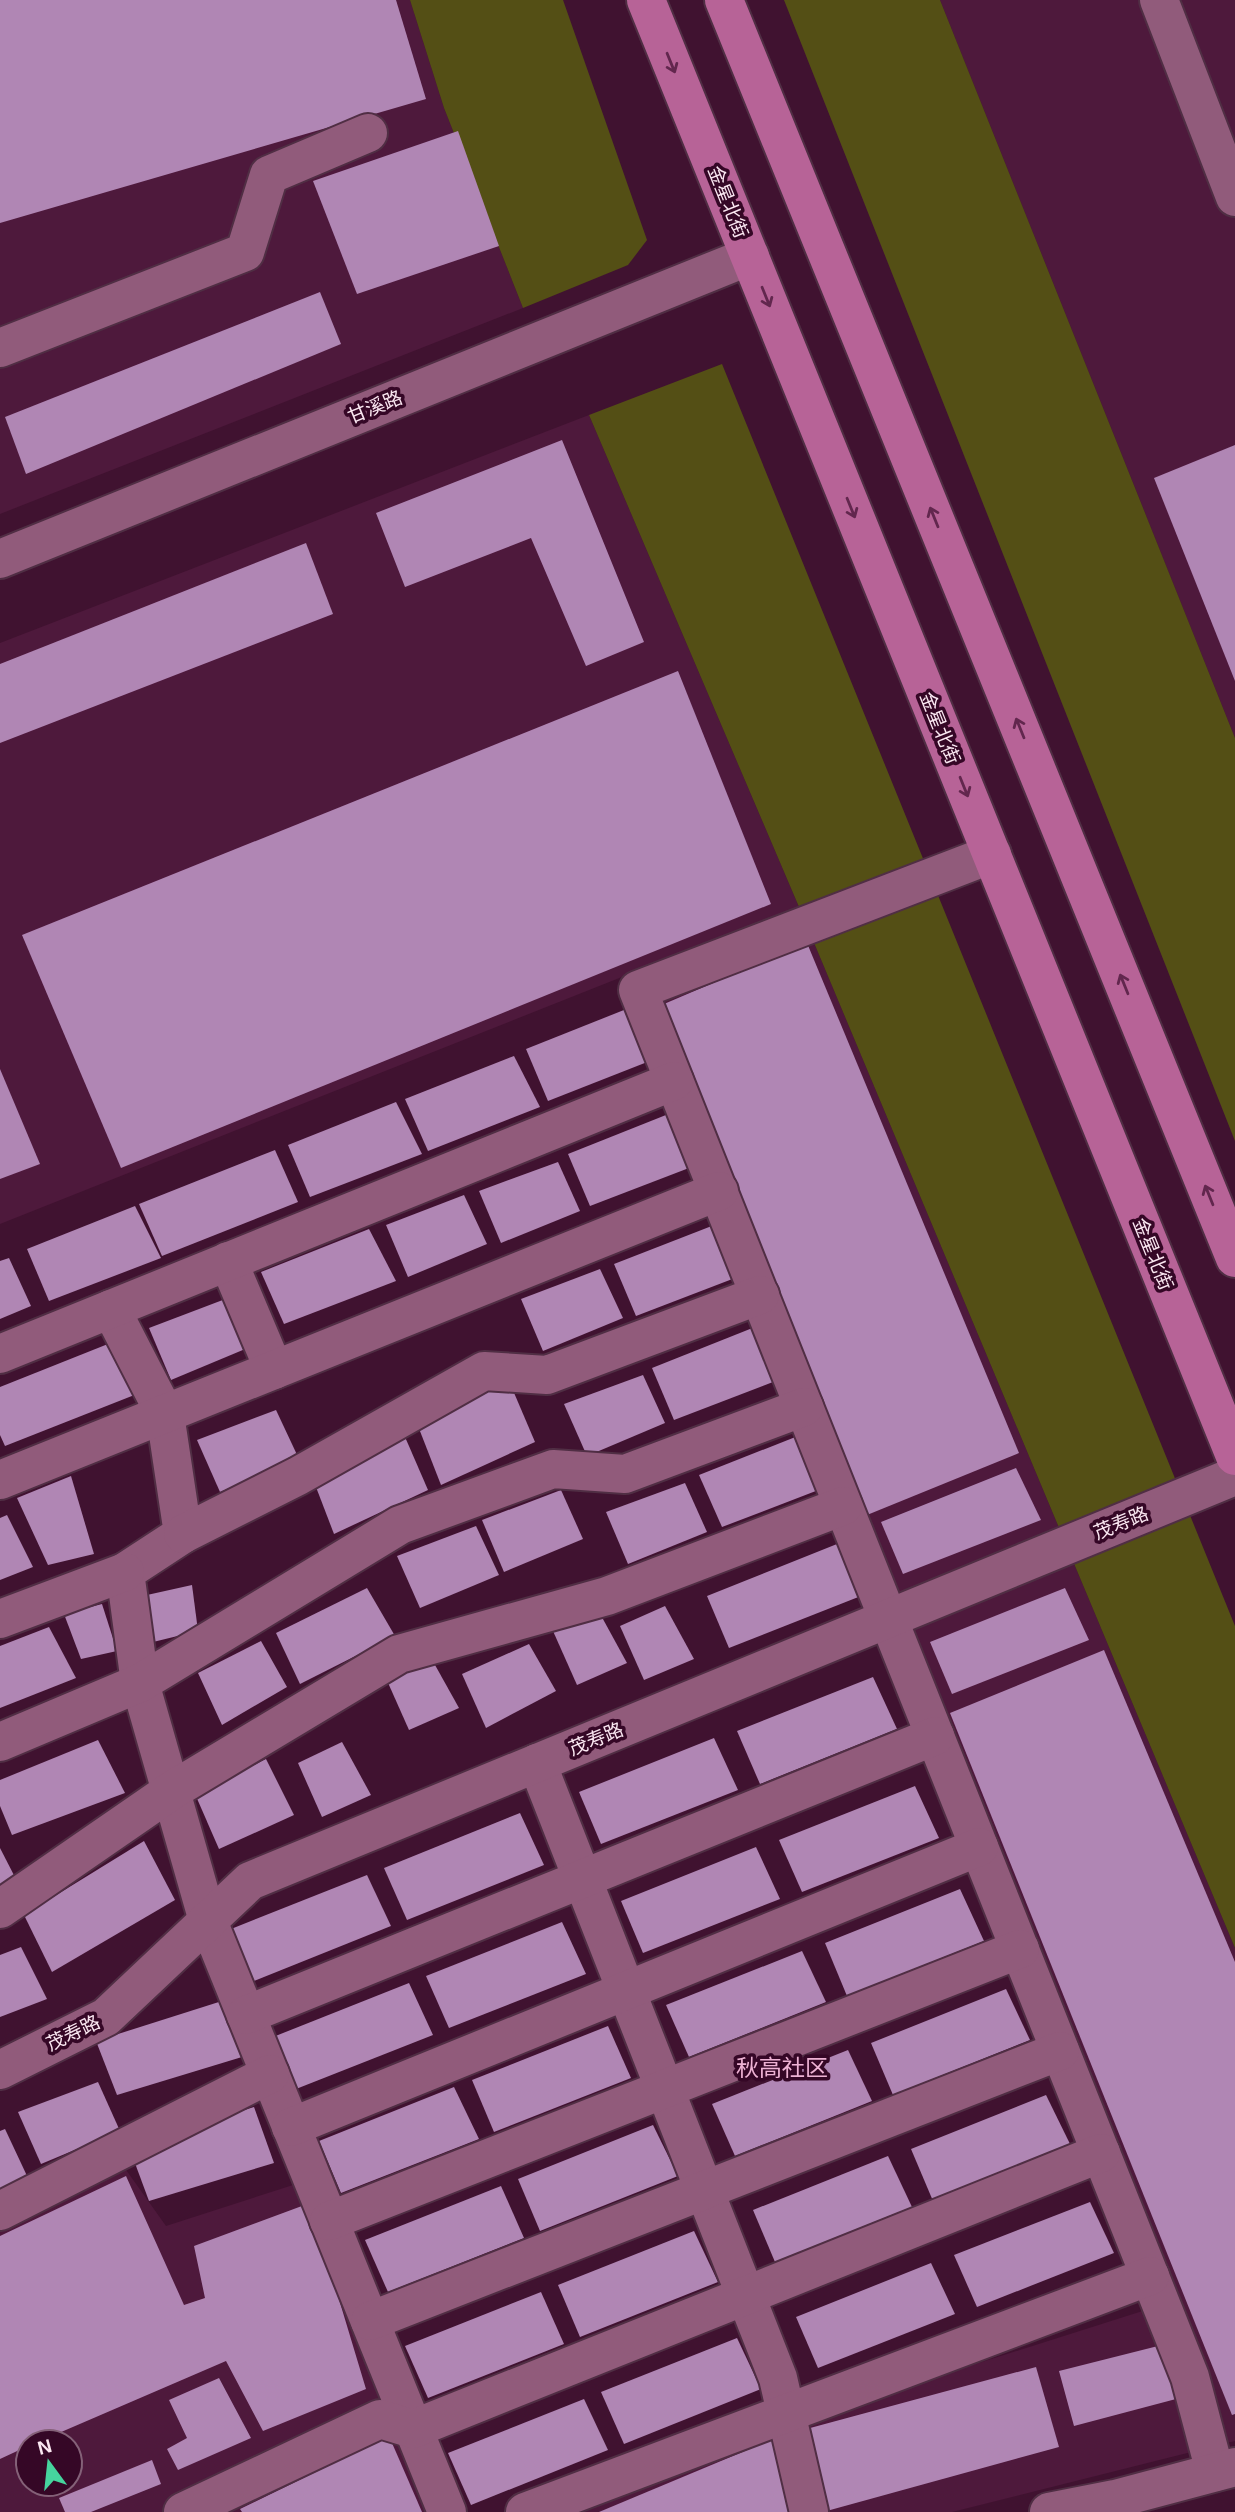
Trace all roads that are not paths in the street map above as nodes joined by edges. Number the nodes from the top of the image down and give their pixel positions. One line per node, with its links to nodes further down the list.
1 (646, 0): 6 (main road, 金星北街, one-way to 6)
2 (724, 0): 12 (main road, one-way to 2)
3 (1159, 0): 5 (street)
4 (368, 133): 7 (street)
5 (1235, 197)
6 (750, 256): 8 (street, 甘溪路); 9 (main road, 金星北街, one-way to 9)
7 (0, 348)
8 (0, 559)
9 (992, 854): 10 (street); 20 (main road, 金星北街)
10 (674, 1081): 11 (street); 13 (street)
11 (719, 1191): 14 (street); 17 (street)
12 (1235, 1258)
13 (228, 1261): 15 (street); 17 (street)
14 (760, 1295): 18 (street); 24 (street)
15 (111, 1309): 16 (street); 19 (street)
16 (0, 1354)
17 (274, 1370): 19 (street)
18 (804, 1407): 23 (street); 28 (street)
19 (166, 1414): 22 (street); 24 (street)
20 (1235, 1456)
21 (1235, 1476): 27 (street, 茂寿路)
22 (0, 1480)
23 (844, 1506): 27 (street); 32 (street)
24 (183, 1534): 25 (street)
25 (125, 1572): 26 (street); 28 (street)
26 (0, 1619)
27 (888, 1619): 29 (street); 31 (street, 茂寿路)
28 (140, 1683): 30 (street); 32 (street)
29 (935, 1736): 33 (street); 34 (street)
30 (0, 1742)
31 (537, 1763): 34 (street); 36 (street, 茂寿路)
32 (171, 1791): 35 (street); 36 (street)
33 (979, 1847): 37 (street); 38 (street)
34 (582, 1879): 38 (street); 39 (street)
35 (0, 1909)
36 (208, 1921): 39 (street); 41 (street, 茂寿路)
37 (1020, 1949): 40 (street); 43 (street)
38 (626, 1991): 43 (street); 44 (street)
39 (246, 2015): 42 (street)
40 (1060, 2051): 45 (street); 46 (street)
41 (0, 2070)
42 (270, 2074): 44 (street); 47 (street)
43 (664, 2090): 46 (street); 48 (street)
44 (291, 2127): 48 (street)
45 (1101, 2153): 49 (street); 50 (street)
46 (704, 2190): 50 (street); 51 (street)
47 (0, 2211)
48 (329, 2221): 51 (street)
49 (1150, 2276): 52 (street); 54 (street)
50 (745, 2296): 52 (street); 53 (street)
51 (370, 2321): 53 (street)
52 (786, 2414): 57 (street); 58 (street)
53 (413, 2428): 55 (street); 56 (street)
54 (1225, 2470): 59 (street)
55 (183, 2512)
56 (447, 2512)
57 (525, 2512)
58 (808, 2512)
59 (1049, 2512)

